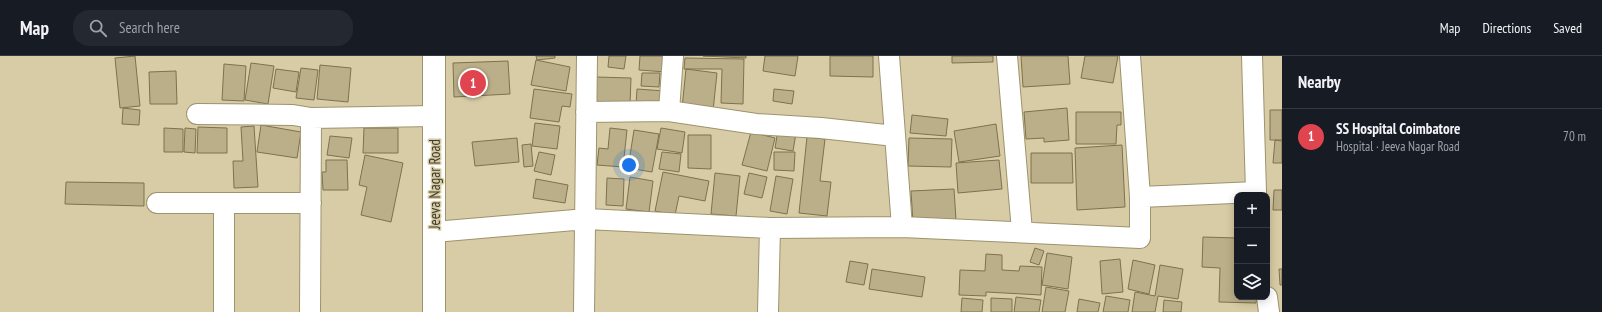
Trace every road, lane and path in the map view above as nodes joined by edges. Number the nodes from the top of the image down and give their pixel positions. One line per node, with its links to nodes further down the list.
1 (434, 56): 11 (street, Jeeva Nagar Road)
2 (587, 56): 9 (street)
3 (673, 56): 8 (street)
4 (889, 56): 13 (street)
5 (1007, 56): 24 (street)
6 (1130, 56): 16 (street)
7 (1252, 56): 14 (street)
8 (670, 111): 9 (street); 13 (street)
9 (586, 112): 20 (street)
10 (198, 114): 12 (street)
11 (434, 116): 12 (street); 23 (street, Jeeva Nagar Road)
12 (311, 118): 19 (street)
13 (895, 136): 21 (street)
14 (1256, 192)
15 (1234, 194): 16 (street)
16 (1140, 196): 24 (street)
17 (156, 203): 18 (street)
18 (224, 203): 19 (street); 26 (street)
19 (311, 203): 27 (street)
20 (586, 219): 22 (street); 23 (street); 29 (street)
21 (902, 227): 22 (street); 24 (street)
22 (770, 228): 30 (street)
23 (434, 232): 28 (street, Jeeva Nagar Road)
24 (1022, 232)
25 (1267, 300): 31 (street)
26 (224, 312)
27 (310, 312)
28 (434, 312)
29 (584, 312)
30 (768, 312)
31 (1269, 312)

